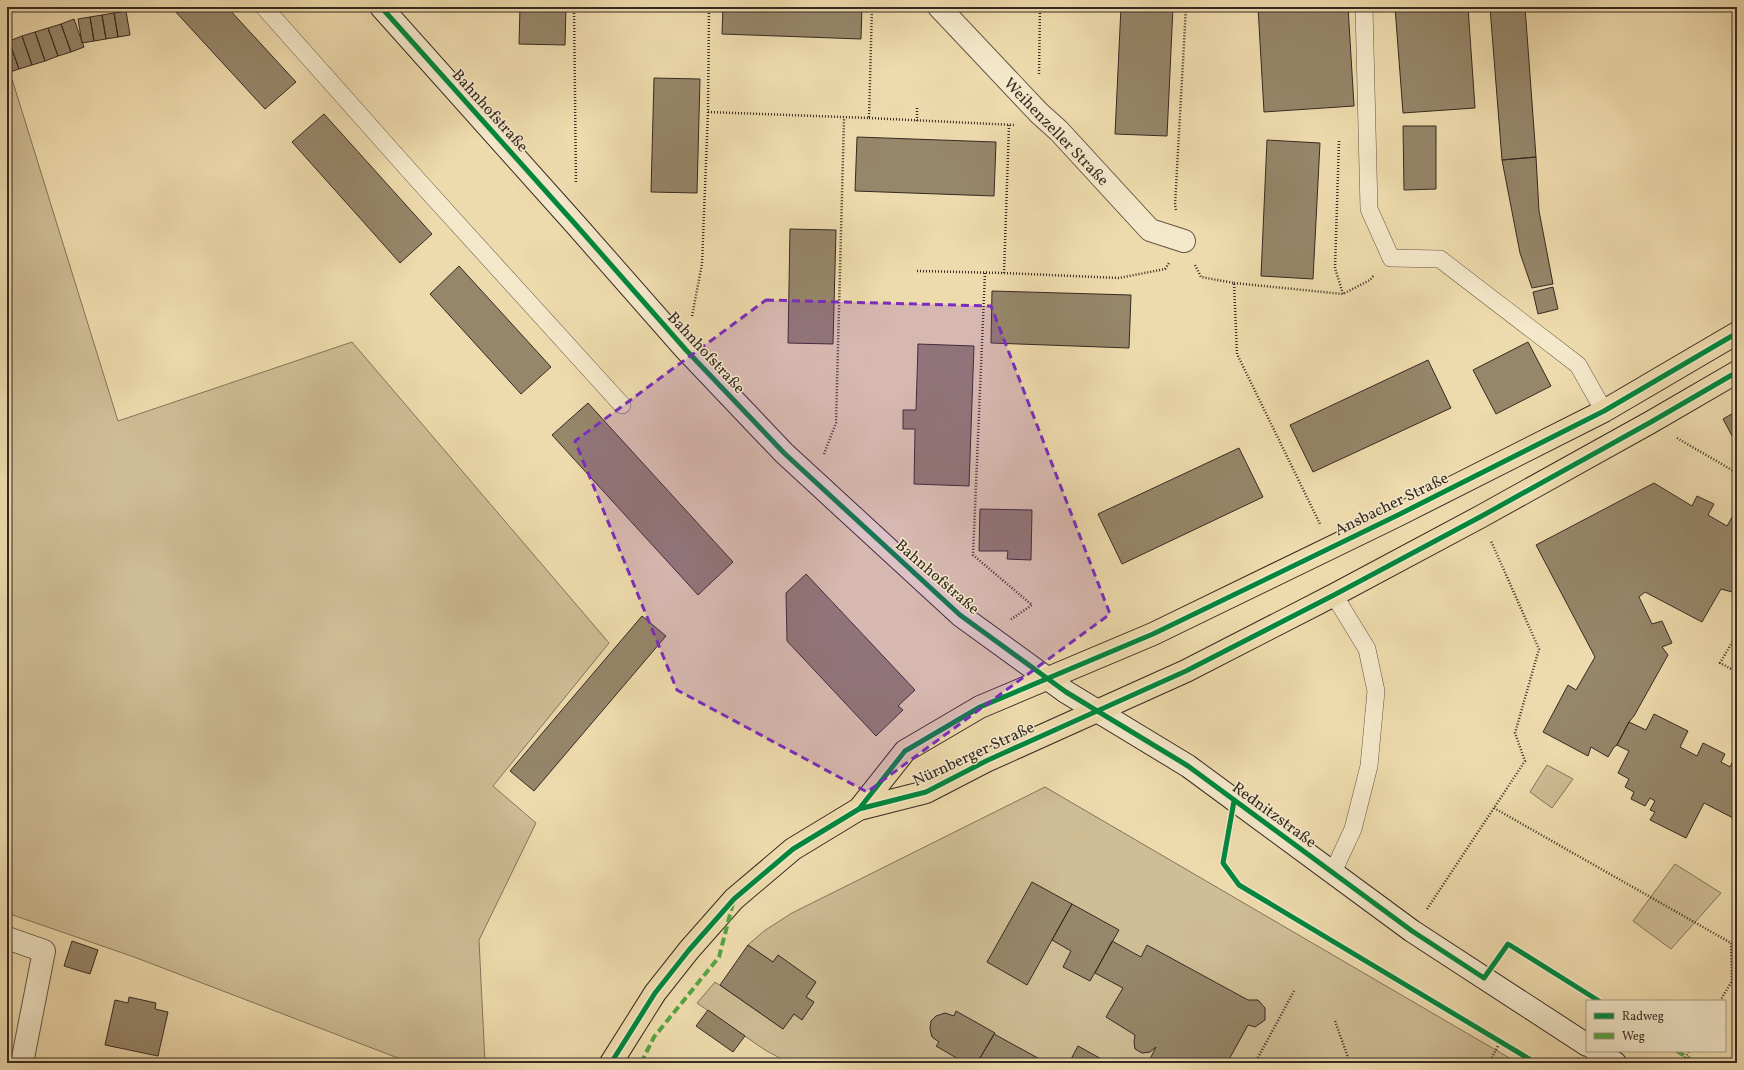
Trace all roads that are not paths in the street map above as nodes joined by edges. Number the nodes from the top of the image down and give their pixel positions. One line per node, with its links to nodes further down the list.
1 (264, 7): 8 (lane)
2 (382, 7): 11 (main road, Bahnhofstraße)
3 (939, 7): 5 (main road, Weihenzeller Straße)
4 (1364, 7): 9 (lane)
5 (1184, 241)
6 (1737, 333): 9 (main road, Ansbacher Straße)
7 (1737, 372): 10 (main road)
8 (622, 405)
9 (1604, 411): 11 (main road, Ansbacher Straße)
10 (1334, 595): 12 (main road); 14 (lane)
11 (1048, 678): 12 (main road, Rednitzstraße); 13 (main road, Nürnberger Straße)
12 (1096, 712): 13 (main road, Nürnberger Straße); 14 (main road, Rednitzstraße)
13 (859, 809): 19 (main road, Nürnberger Straße)
14 (1332, 872): 16 (main road, Rednitzstraße)
15 (7, 938): 18 (main road)
16 (1586, 1044)
17 (1598, 1052): 20 (main road)
18 (22, 1063)
19 (611, 1063)
20 (1615, 1063)

